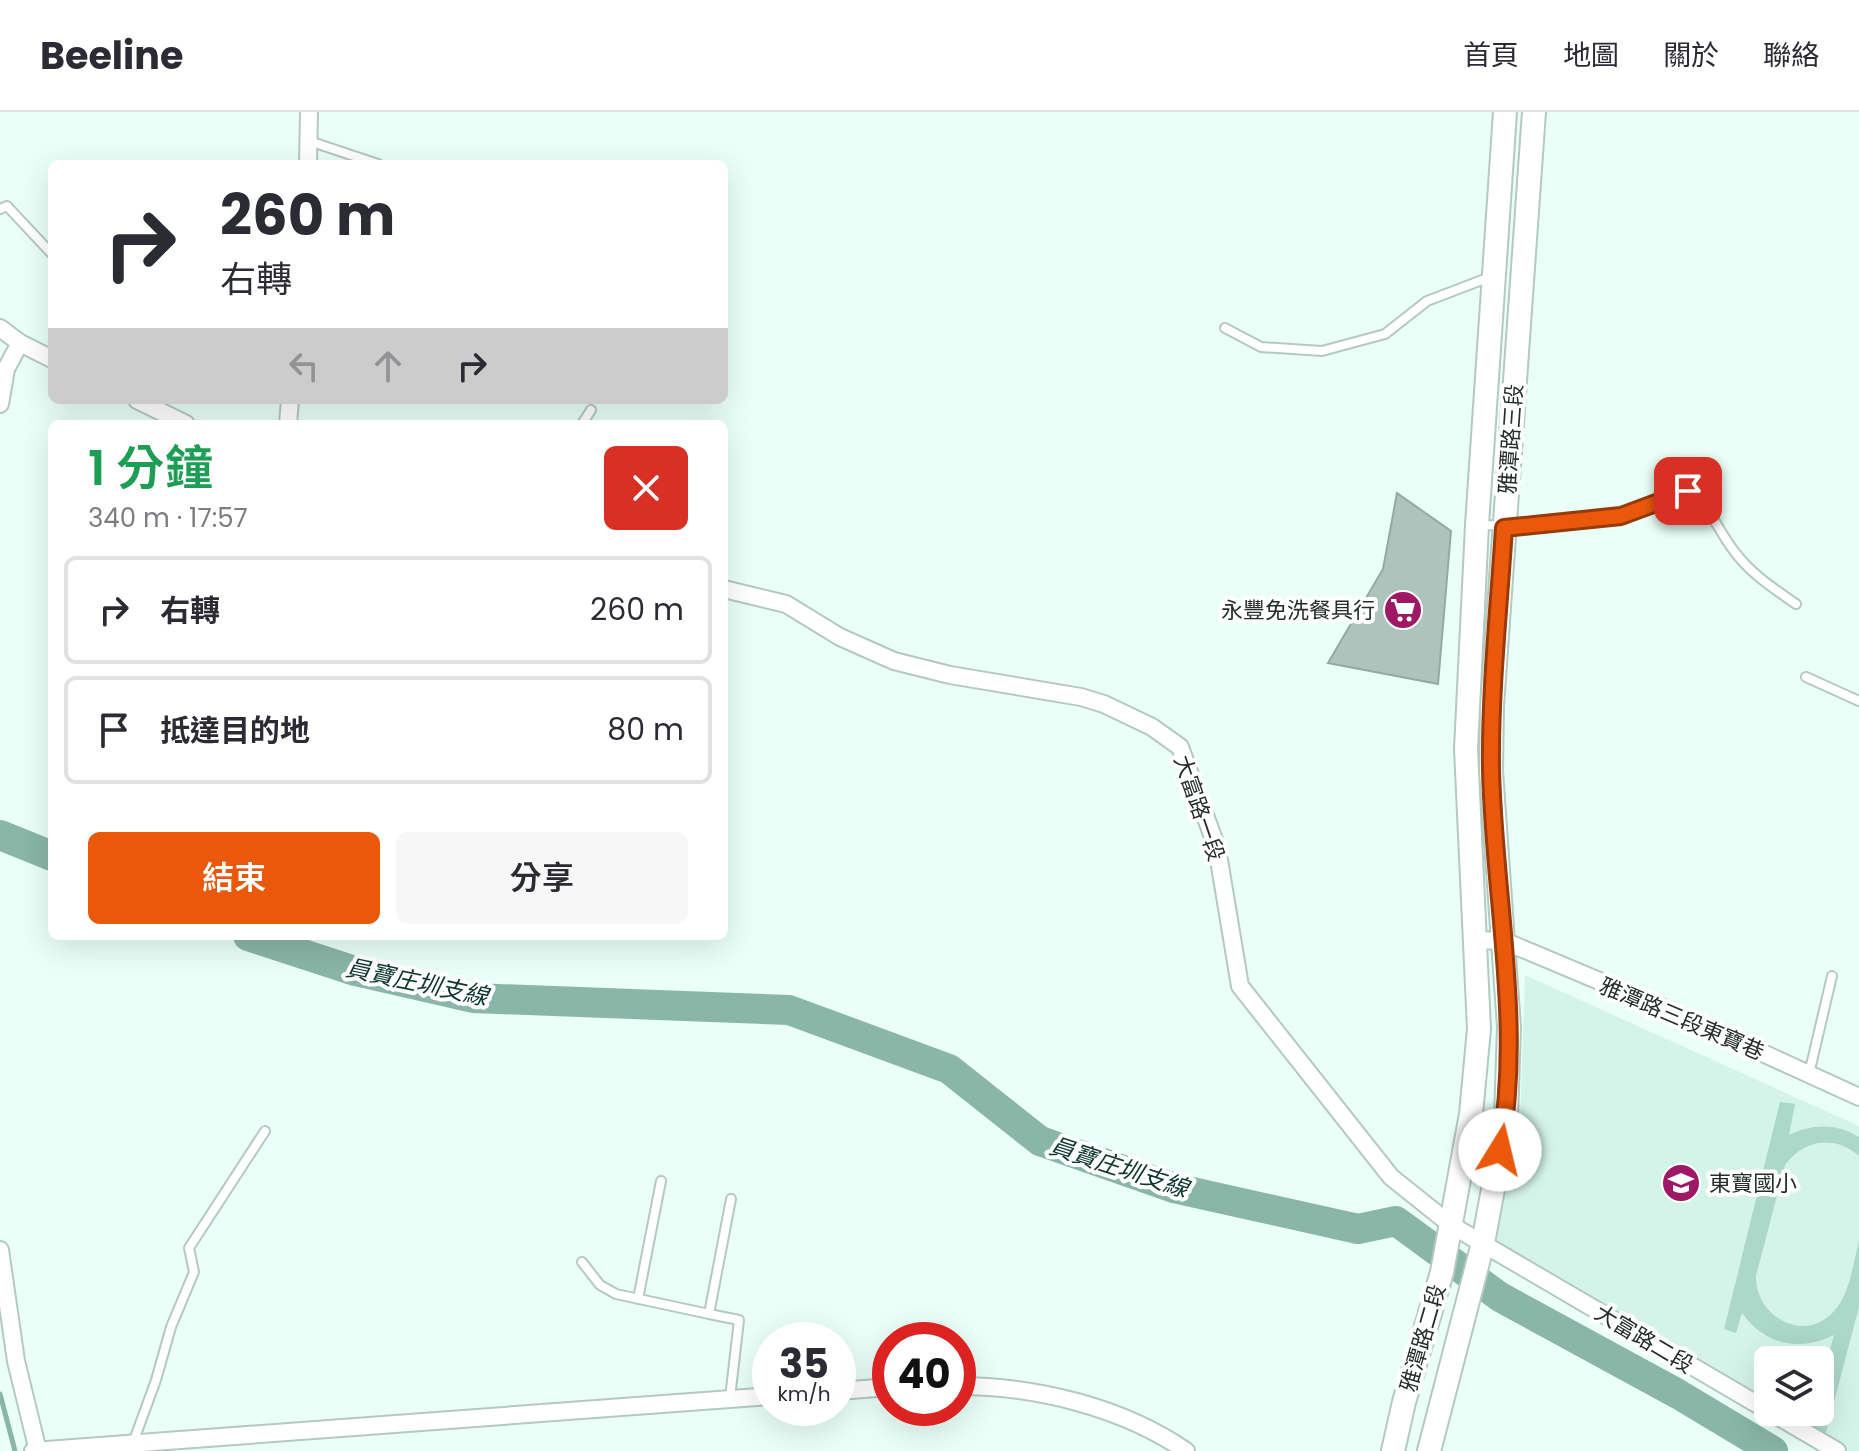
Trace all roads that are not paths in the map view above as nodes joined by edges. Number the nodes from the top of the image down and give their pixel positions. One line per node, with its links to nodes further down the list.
1 (309, 112): 4 (street)
2 (1505, 112): 9 (street, 雅潭路三段)
3 (1534, 112): 20 (street, 雅潭路三段)
4 (309, 141): 5 (street); 6 (lane)
5 (308, 160)
6 (366, 160)
7 (0, 209): 8 (lane)
8 (48, 250)
9 (1494, 275): 11 (lane); 19 (street, 雅潭路三段)
10 (0, 328): 12 (street)
11 (1225, 328)
12 (20, 343): 13 (street); 14 (street)
13 (48, 357)
14 (0, 404)
15 (145, 404): 17 (street)
16 (591, 410): 18 (lane)
17 (178, 420)
18 (585, 420)
19 (1477, 525): 20 (lane); 25 (street, 雅潭路三段)
20 (1504, 528): 22 (lane); 26 (street, 雅潭路三段)
21 (728, 590): 35 (street, 大富路一段)
22 (1796, 604)
23 (1806, 677): 24 (lane)
24 (1859, 701)
25 (1476, 940): 26 (street); 30 (street, 雅潭路三段)
26 (1504, 941): 28 (street, 雅潭路三段東寶巷); 31 (street, 雅潭路三段)
27 (1832, 976): 28 (lane)
28 (1809, 1074): 29 (street, 雅潭路三段東寶巷)
29 (1859, 1097)
30 (1471, 1114): 31 (street); 35 (street, 雅潭路三段)
31 (1506, 1119): 36 (street, 雅潭路三段)
32 (265, 1131): 44 (lane)
33 (661, 1181): 39 (lane)
34 (731, 1199): 40 (lane)
35 (1451, 1225): 36 (street, 大富路二段); 47 (street, 雅潭路二段)
36 (1483, 1243): 48 (street, 雅潭路二段); 49 (street, 大富路二段)
37 (0, 1250): 45 (street)
38 (582, 1262): 39 (lane)
39 (638, 1299): 40 (lane)
40 (709, 1314): 43 (lane)
41 (976, 1386): 46 (street)
42 (752, 1397): 43 (street)
43 (730, 1399): 44 (street)
44 (132, 1443): 45 (street)
45 (37, 1451)
46 (1186, 1451)
47 (1393, 1451)
48 (1429, 1451)
49 (1837, 1451)

